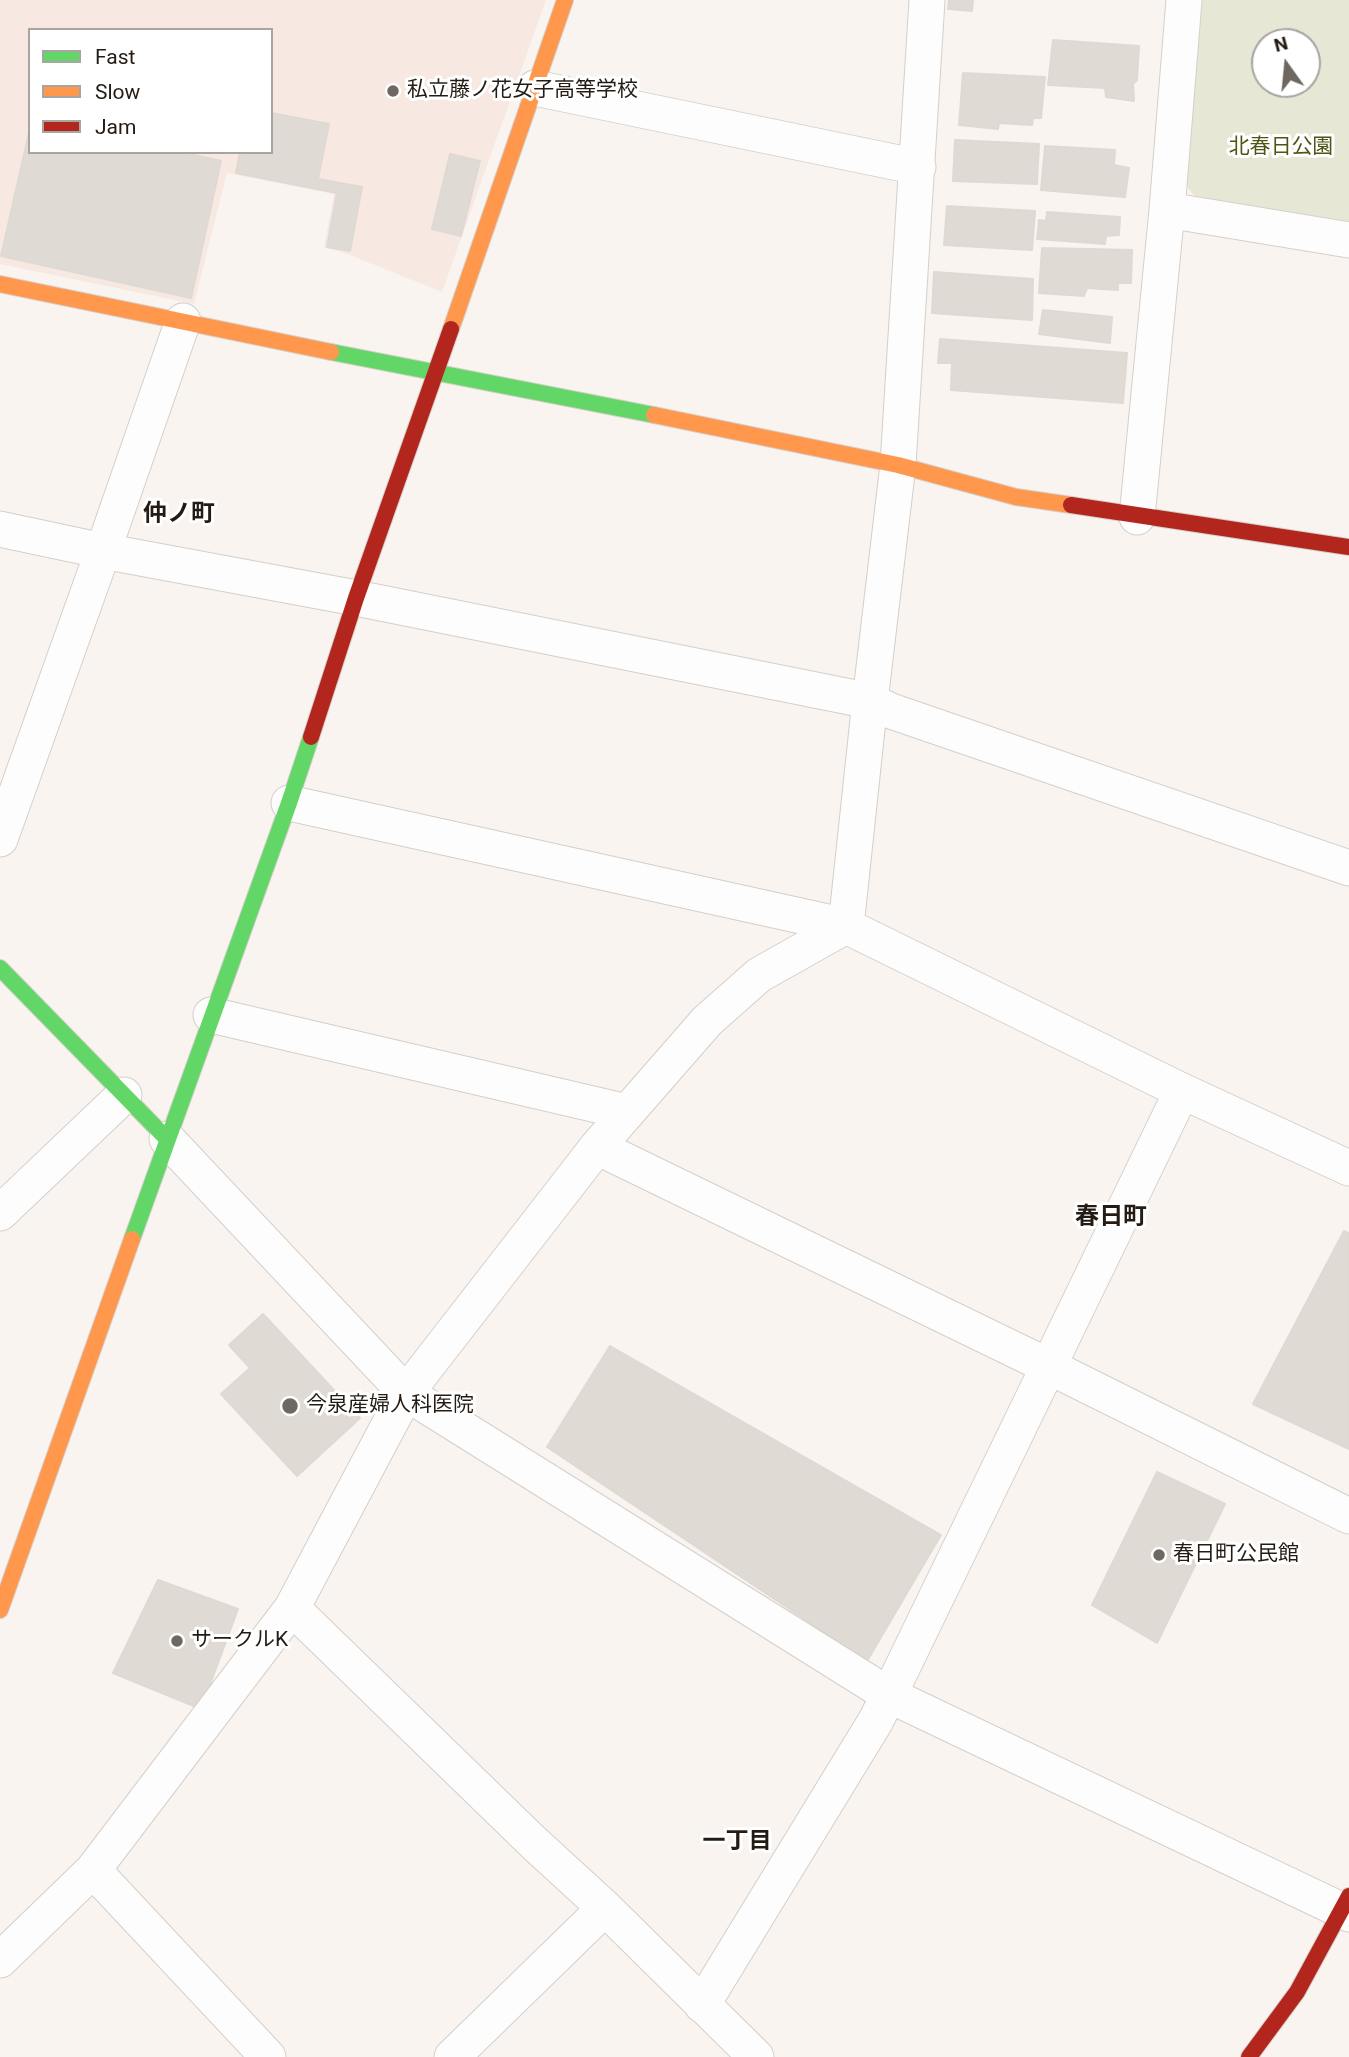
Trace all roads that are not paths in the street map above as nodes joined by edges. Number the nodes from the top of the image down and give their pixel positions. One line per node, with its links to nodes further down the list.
1 (565, 0): 4 (street)
2 (927, 0): 5 (street)
3 (1184, 0): 6 (street)
4 (535, 88): 5 (street); 10 (street)
5 (918, 167): 11 (street)
6 (1167, 210): 7 (street); 12 (street)
7 (1349, 240)
8 (0, 284): 9 (street)
9 (183, 321): 10 (street); 15 (street)
10 (436, 374): 11 (street); 16 (street)
11 (898, 466): 12 (street); 17 (street)
12 (1137, 517): 14 (street)
13 (0, 529): 15 (street)
14 (1349, 547)
15 (103, 551): 16 (street); 19 (street)
16 (356, 598): 17 (street); 18 (street)
17 (870, 701): 20 (street); 21 (street)
18 (289, 803): 21 (street); 23 (street)
19 (0, 839)
20 (1349, 868)
21 (846, 926): 24 (street); 26 (street)
22 (0, 968): 25 (street)
23 (211, 1015): 26 (street); 27 (street)
24 (1182, 1091): 29 (street); 31 (street)
25 (124, 1095): 27 (street); 30 (street)
26 (627, 1112): 28 (street)
27 (167, 1139): 32 (street); 35 (street)
28 (597, 1147): 31 (street); 32 (street)
29 (1349, 1168)
30 (0, 1213)
31 (1048, 1366): 33 (street); 36 (street)
32 (406, 1393): 34 (street); 36 (street)
33 (1349, 1516)
34 (292, 1608): 37 (street); 39 (street)
35 (0, 1610)
36 (889, 1695): 38 (street); 41 (street)
37 (93, 1870): 40 (street); 43 (street)
38 (1347, 1907): 42 (street)
39 (605, 1908): 41 (street); 44 (street)
40 (0, 1960)
41 (702, 2005): 45 (street)
42 (1250, 2056)
43 (268, 2057)
44 (453, 2057)
45 (756, 2057)

